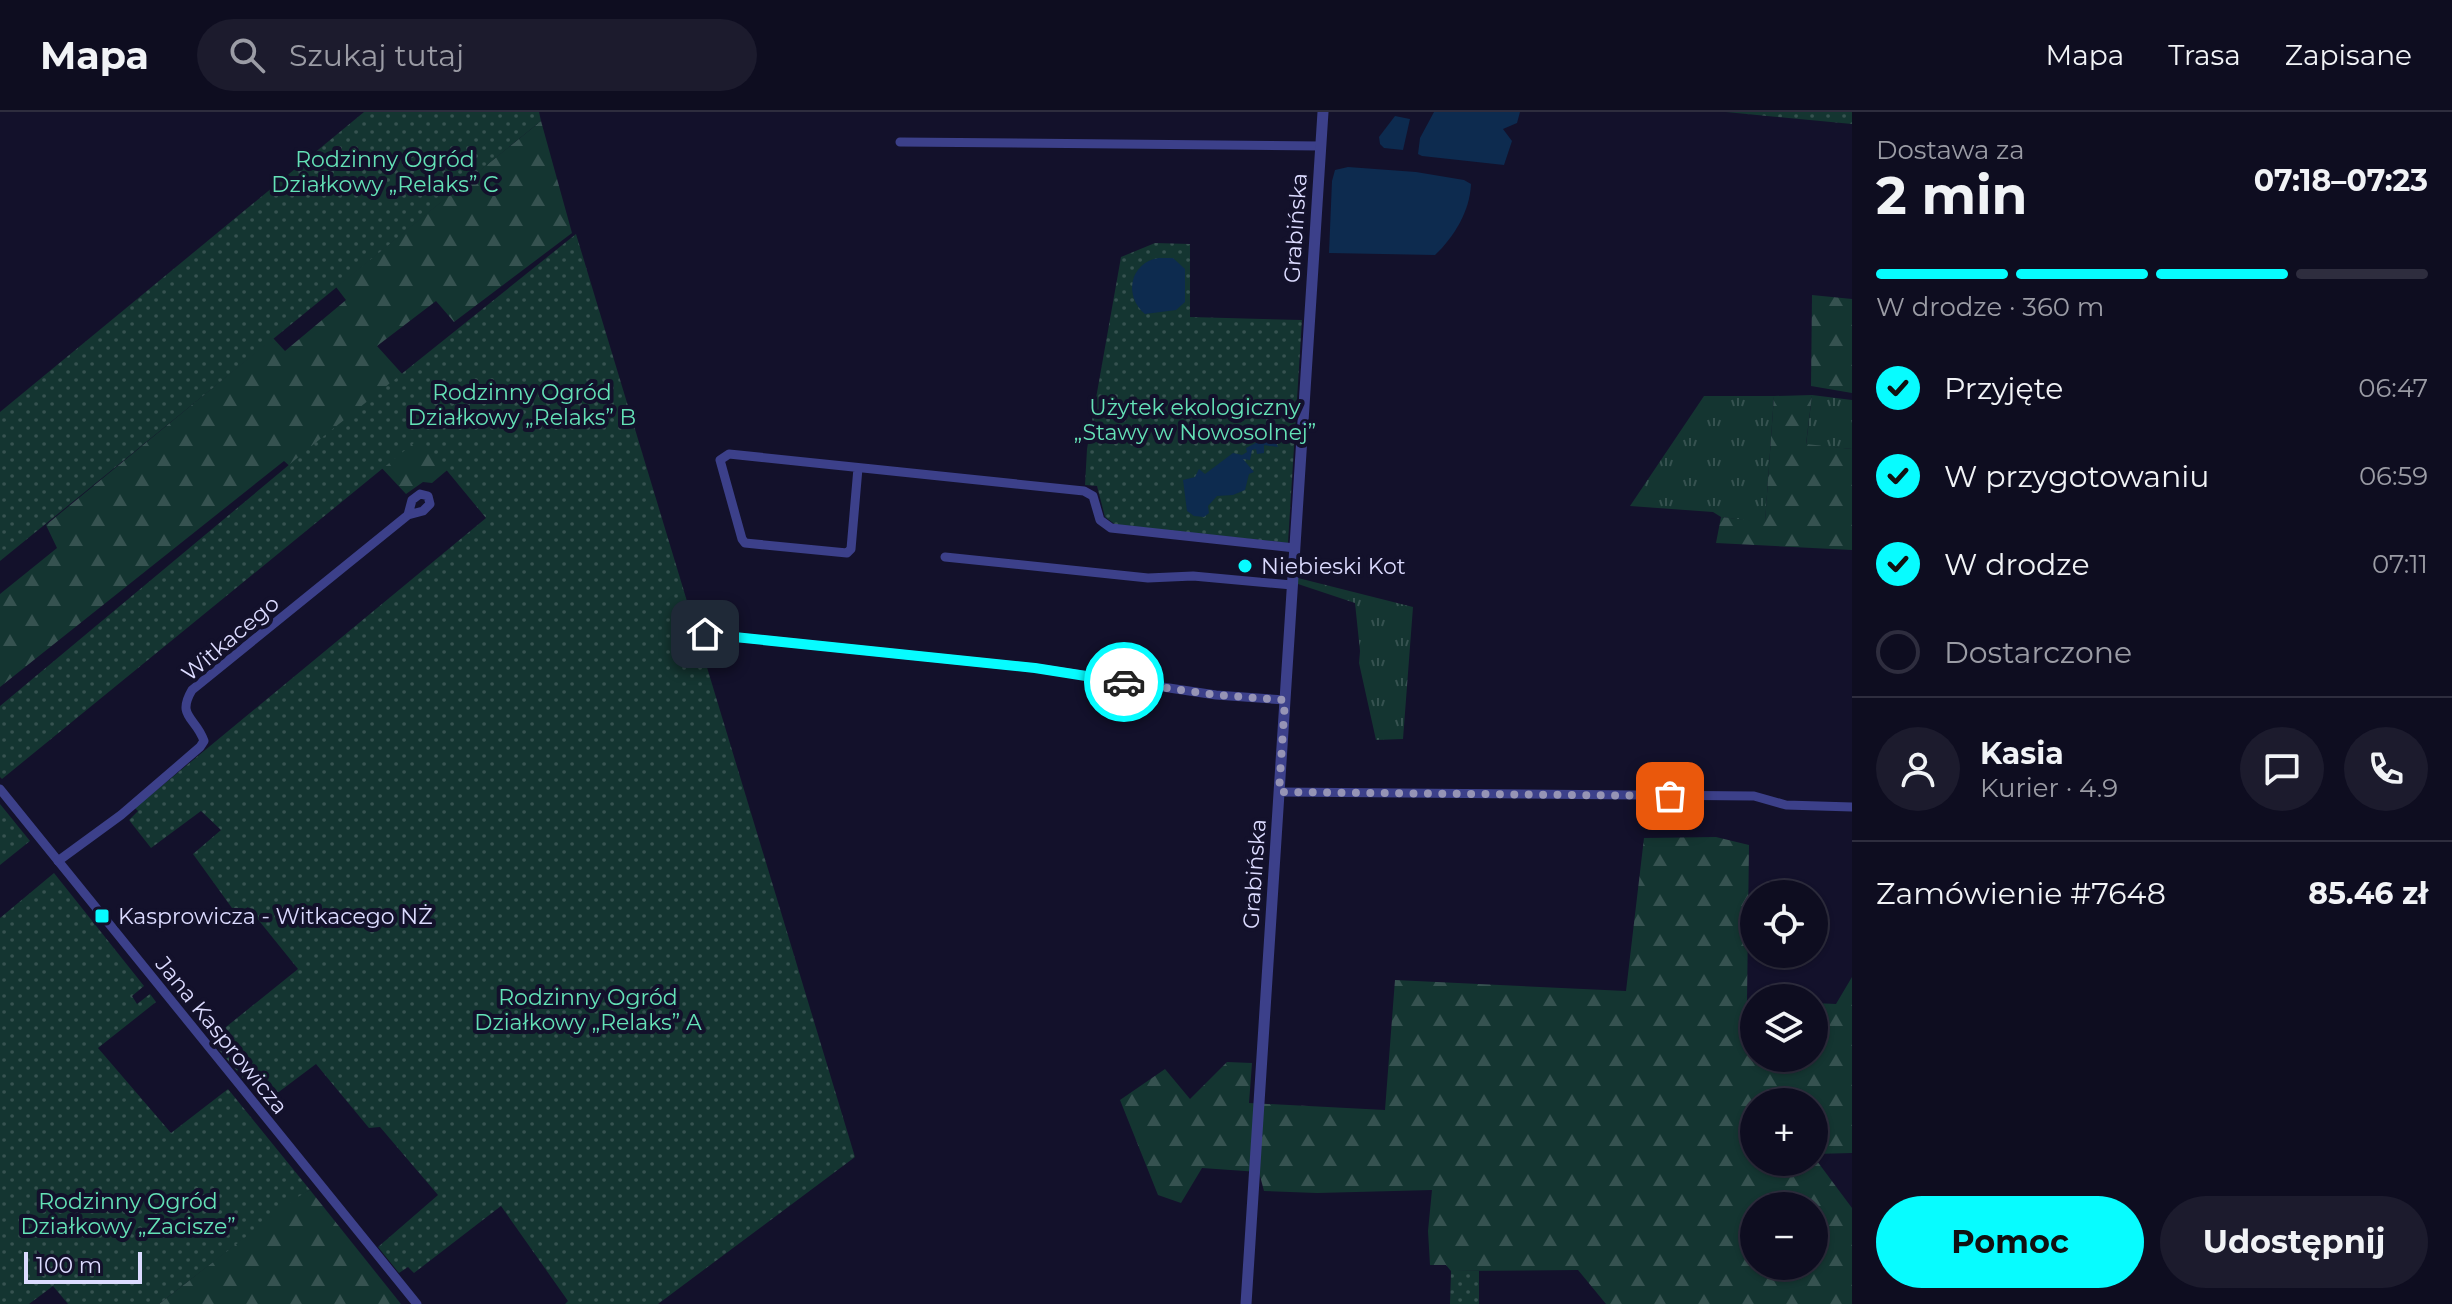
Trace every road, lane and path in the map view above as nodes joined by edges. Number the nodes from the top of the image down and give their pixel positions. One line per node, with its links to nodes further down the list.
1 (1323, 112): 3 (street, Grabińska)
2 (900, 142): 3 (street)
3 (1321, 146): 6 (street, Grabińska)
4 (858, 468): 4 (street); 6 (street)
5 (408, 515): 14 (street, Witkacego)
6 (1295, 548): 8 (street, Grabińska)
7 (945, 557): 8 (street)
8 (1292, 585): 10 (street, Grabińska)
9 (705, 634): 10 (street)
10 (1285, 700): 12 (street, Grabińska)
11 (0, 789): 14 (street, Jana Kasprowicza)
12 (1279, 792): 13 (street); 16 (street, Grabińska)
13 (1852, 807)
14 (58, 861): 15 (street, Jana Kasprowicza)
15 (417, 1304)
16 (1246, 1304)

